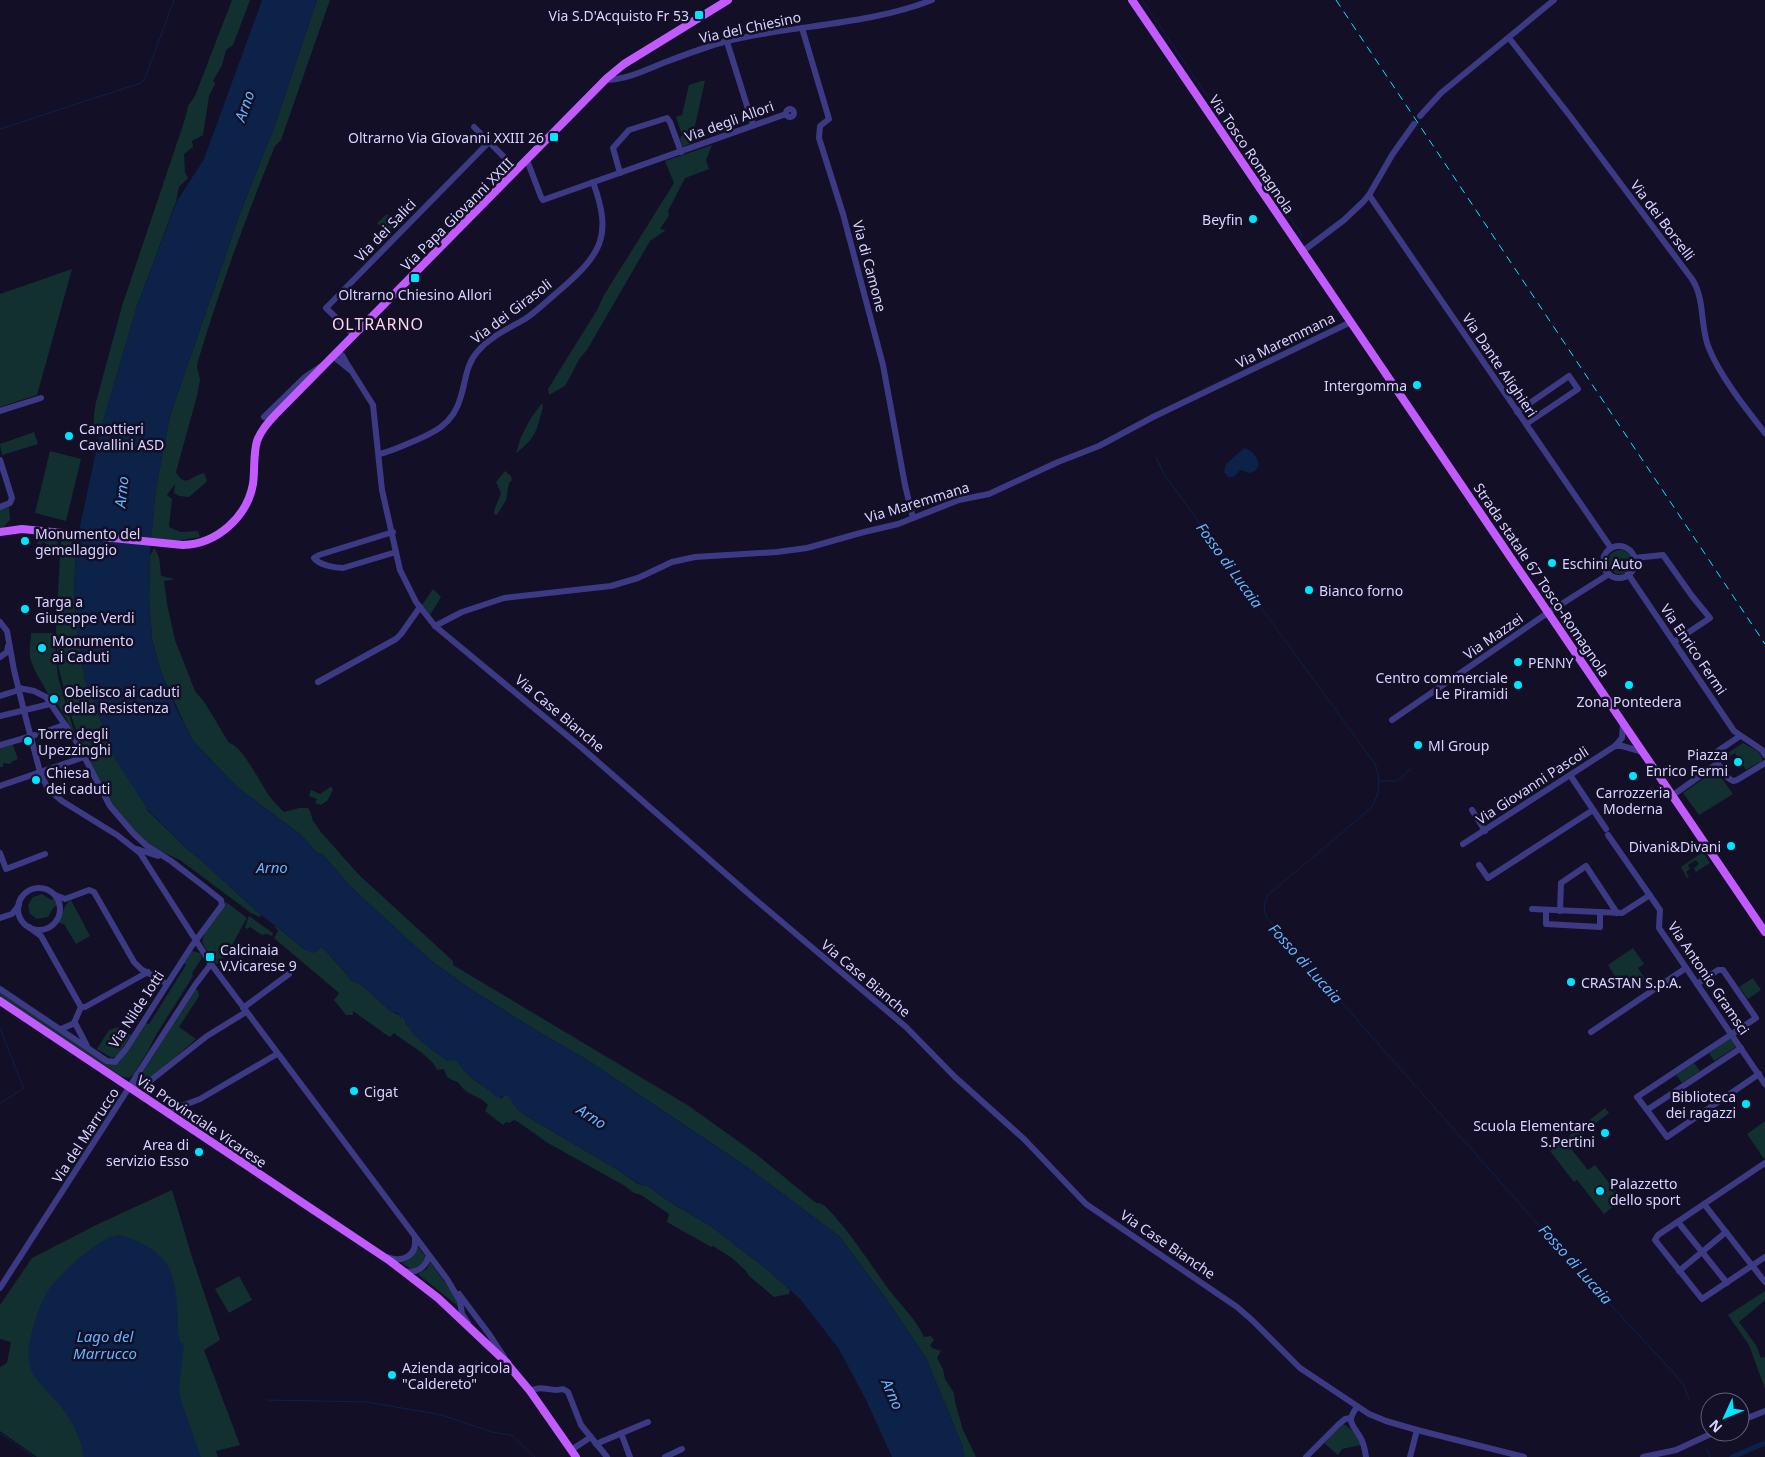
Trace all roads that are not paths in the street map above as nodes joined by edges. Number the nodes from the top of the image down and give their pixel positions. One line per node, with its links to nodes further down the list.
1 (728, 0): 8 (main road, Via Papa Giovanni XXIII)
2 (932, 0): 5 (street, Via del Chiesino)
3 (1132, 0): 21 (main road, Via Tosco Romagnola)
4 (1554, 0): 6 (street)
5 (802, 28): 7 (street, Via del Chiesino); 38 (street, Via di Camone)
6 (1509, 38): 10 (street); 34 (street, Via dei Borselli)
7 (726, 42): 8 (street, Via del Chiesino); 12 (street)
8 (604, 80): 16 (main road, Via Papa Giovanni XXIII)
9 (786, 114): 12 (street, Via degli Allori)
10 (1420, 116)
11 (1414, 124): 20 (street)
12 (753, 125): 15 (street, Via degli Allori)
13 (474, 128): 14 (street)
14 (489, 142): 17 (street); 23 (street, Via dei Salici)
15 (681, 152): 18 (street, Via degli Allori); 18 (street, Via degli Allori)
16 (527, 160): 17 (main road, Via Papa Giovanni XXIII); 19 (street, Via degli Allori)
17 (517, 170): 23 (main road, Via Papa Giovanni XXIII)
18 (620, 173): 19 (street, Via degli Allori)
19 (593, 182): 35 (street, Via dei Girasoli)
20 (1369, 194): 21 (street); 31 (street, Via Dante Alighieri)
21 (1303, 251): 22 (main road, Via Tosco Romagnola)
22 (1352, 322): 38 (street, Via Maremmana); 47 (main road, Strada statale 67 Tosco-Romagnola)
23 (354, 335): 24 (main road, Via Papa Giovanni XXIII)
24 (345, 344): 25 (main road, Via Papa Giovanni XXIII); 26 (street, Via Case Bianche)
25 (334, 355): 26 (street, Via Case Bianche); 27 (main road, Via Papa Giovanni XXIII); 28 (street, Via Case Bianche)
26 (346, 362): 28 (street, Via Case Bianche)
27 (326, 363): 32 (street, Via Papa Giovanni XXIII); 39 (main road, Via Papa Giovanni XXIII)
28 (352, 373): 35 (street, Via Case Bianche)
29 (41, 398): 30 (street)
30 (0, 411)
31 (1517, 412): 33 (street, Via Dante Alighieri); 33 (street)
32 (264, 417)
33 (1526, 424): 41 (street, Via Dante Alighieri)
34 (1765, 433)
35 (379, 454): 40 (street, Via Case Bianche)
36 (0, 460): 37 (street)
37 (0, 507)
38 (913, 518): 49 (street, Via Maremmana)
39 (0, 532)
40 (393, 532): 42 (street, Via Case Bianche); 42 (street)
41 (1611, 548): 43 (street); 44 (street)
42 (396, 552): 46 (street, Via Case Bianche)
43 (1634, 558): 45 (street); 51 (street)
44 (1609, 574): 45 (street); 47 (street, Via Mazzei)
45 (1628, 574): 51 (street, Via Enrico Fermi)
46 (420, 607): 49 (street, Via Case Bianche); 54 (street)
47 (1549, 612): 60 (street, Via Mazzei); 61 (main road, Strada statale 67 Tosco-Romagnola)
48 (0, 622): 50 (street)
49 (435, 626): 145 (street, Via Case Bianche)
50 (8, 637): 52 (street); 53 (street)
51 (1674, 642): 65 (street, Via Enrico Fermi)
52 (0, 658): 53 (street)
53 (14, 667): 55 (street)
54 (318, 682)
55 (19, 689): 56 (street); 57 (street); 58 (street)
56 (0, 696)
57 (50, 704): 58 (street); 62 (street)
58 (24, 711): 59 (street); 63 (street)
59 (0, 716)
60 (1392, 720)
61 (1623, 721): 64 (main road, Strada statale 67 Tosco-Romagnola); 66 (street)
62 (64, 725): 63 (street); 72 (street)
63 (36, 735): 67 (street); 75 (street)
64 (1633, 736): 66 (street); 69 (street); 70 (main road, Strada statale 67 Tosco-Romagnola)
65 (1740, 736): 71 (street, Via Enrico Fermi); 73 (street)
66 (1622, 738): 68 (street, Via Giovanni Pascoli)
67 (0, 745)
68 (1615, 746): 69 (street); 76 (street, Via Giovanni Pascoli)
69 (1622, 746): 70 (street)
70 (1644, 752): 78 (main road, Strada statale 67 Tosco-Romagnola)
71 (1765, 755)
72 (84, 757): 75 (street); 86 (street)
73 (1718, 763): 74 (street); 78 (street)
74 (1765, 763)
75 (40, 772): 77 (street); 83 (street)
76 (1570, 775): 80 (street, Via Antonio Gramsci); 81 (street, Via Giovanni Pascoli)
77 (0, 786)
78 (1672, 795): 99 (main road, Strada statale 67 Tosco-Romagnola)
79 (1472, 810): 81 (street)
80 (1592, 810): 87 (street); 89 (street, Via Antonio Gramsci)
81 (1485, 831): 82 (street, Via Giovanni Pascoli)
82 (1463, 844)
83 (137, 849): 86 (street); 100 (street, Via Provinciale Vicarese)
84 (0, 852): 85 (street)
85 (45, 854)
86 (164, 857): 100 (street, Via Nilde Iotti)
87 (1480, 865)
88 (55, 895): 90 (street); 98 (street); 103 (street)
89 (1650, 895): 95 (street); 102 (street, Via Antonio Gramsci)
90 (19, 906): 96 (street); 98 (street)
91 (1532, 909): 92 (street)
92 (1546, 910): 93 (street); 94 (street)
93 (1560, 911): 94 (street); 95 (street)
94 (1600, 913): 95 (street)
95 (1617, 913)
96 (8, 916): 97 (street); 98 (street)
97 (0, 918)
98 (27, 925): 109 (street)
99 (1765, 932)
100 (195, 941): 101 (street, Via Provinciale Vicarese); 105 (street, Via Nilde Iotti)
101 (210, 964): 110 (street, Via Provinciale Vicarese); 120 (street)
102 (1686, 968): 106 (street, Via Antonio Gramsci); 113 (street)
103 (148, 972): 105 (street); 109 (street)
104 (289, 974): 110 (street)
105 (167, 984): 115 (street, Via Nilde Iotti)
106 (1698, 984): 114 (street, Via Antonio Gramsci); 114 (street)
107 (0, 989): 112 (street, Via Nilde Iotti)
108 (0, 1001): 120 (main road, Via Provinciale Vicarese)
109 (81, 1007): 111 (street)
110 (245, 1010): 117 (street, Via Provinciale Vicarese); 120 (street, Via del Marrucco)
111 (74, 1023): 112 (street); 115 (street, Via Nilde Iotti)
112 (61, 1029): 115 (street, Via Nilde Iotti)
113 (1591, 1032)
114 (1731, 1033): 116 (street, Via Antonio Gramsci); 121 (street)
115 (87, 1047)
116 (1740, 1048): 118 (street, Via Antonio Gramsci); 121 (street)
117 (277, 1054): 122 (street); 127 (street, Via Provinciale Vicarese)
118 (1759, 1074): 119 (street, Via Antonio Gramsci); 121 (street)
119 (1765, 1084)
120 (130, 1088): 122 (main road, Via Provinciale Vicarese); 140 (street, Via del Marrucco)
121 (1647, 1110)
122 (166, 1112): 129 (main road, Via Provinciale Vicarese)
123 (1765, 1163): 124 (street)
124 (1704, 1204): 125 (street); 126 (street)
125 (1680, 1220): 128 (street); 135 (street)
126 (1726, 1232): 128 (street); 133 (street)
127 (415, 1237): 129 (street); 130 (street, Via Provinciale Vicarese)
128 (1702, 1252): 135 (street); 139 (street)
129 (378, 1253): 132 (main road, Via Provinciale Vicarese)
130 (429, 1256): 136 (street); 137 (street, Via Provinciale Vicarese)
131 (1765, 1257): 133 (street)
132 (390, 1261): 134 (main road, Via Provinciale Vicarese); 136 (main road, Via Provinciale Vicarese)
133 (1752, 1266): 138 (street); 139 (street)
134 (400, 1269): 136 (street); 142 (main road, Via Provinciale Vicarese)
135 (1679, 1271): 139 (street)
136 (411, 1272): 141 (main road, Via Provinciale Vicarese)
137 (447, 1279): 141 (street, Via Provinciale Vicarese); 143 (street, Via Provinciale Vicarese)
138 (1765, 1282)
139 (1727, 1283)
140 (0, 1288)
141 (461, 1312): 142 (street, Via Provinciale Vicarese); 143 (main road, Via Provinciale Vicarese)
142 (470, 1326): 143 (main road, Via Provinciale Vicarese)
143 (507, 1363): 144 (main road, Via Provinciale Vicarese)
144 (530, 1391): 153 (street); 155 (main road, Via Provinciale Vicarese)
145 (1357, 1407): 147 (street); 150 (street, Via Case Bianche)
146 (1765, 1411): 148 (street)
147 (1351, 1418): 160 (street); 161 (street)
148 (1750, 1418)
149 (648, 1422): 151 (street)
150 (1417, 1430): 162 (street); 163 (street, Via Case Bianche)
151 (621, 1434): 153 (street); 158 (street)
152 (1700, 1439): 164 (street)
153 (594, 1441): 155 (street); 157 (street)
154 (682, 1449): 159 (street)
155 (571, 1450): 156 (main road, Via Provinciale Vicarese)
156 (576, 1457)
157 (607, 1457)
158 (630, 1457)
159 (665, 1457)
160 (1306, 1457)
161 (1366, 1457)
162 (1410, 1457)
163 (1524, 1457)
164 (1643, 1457)

